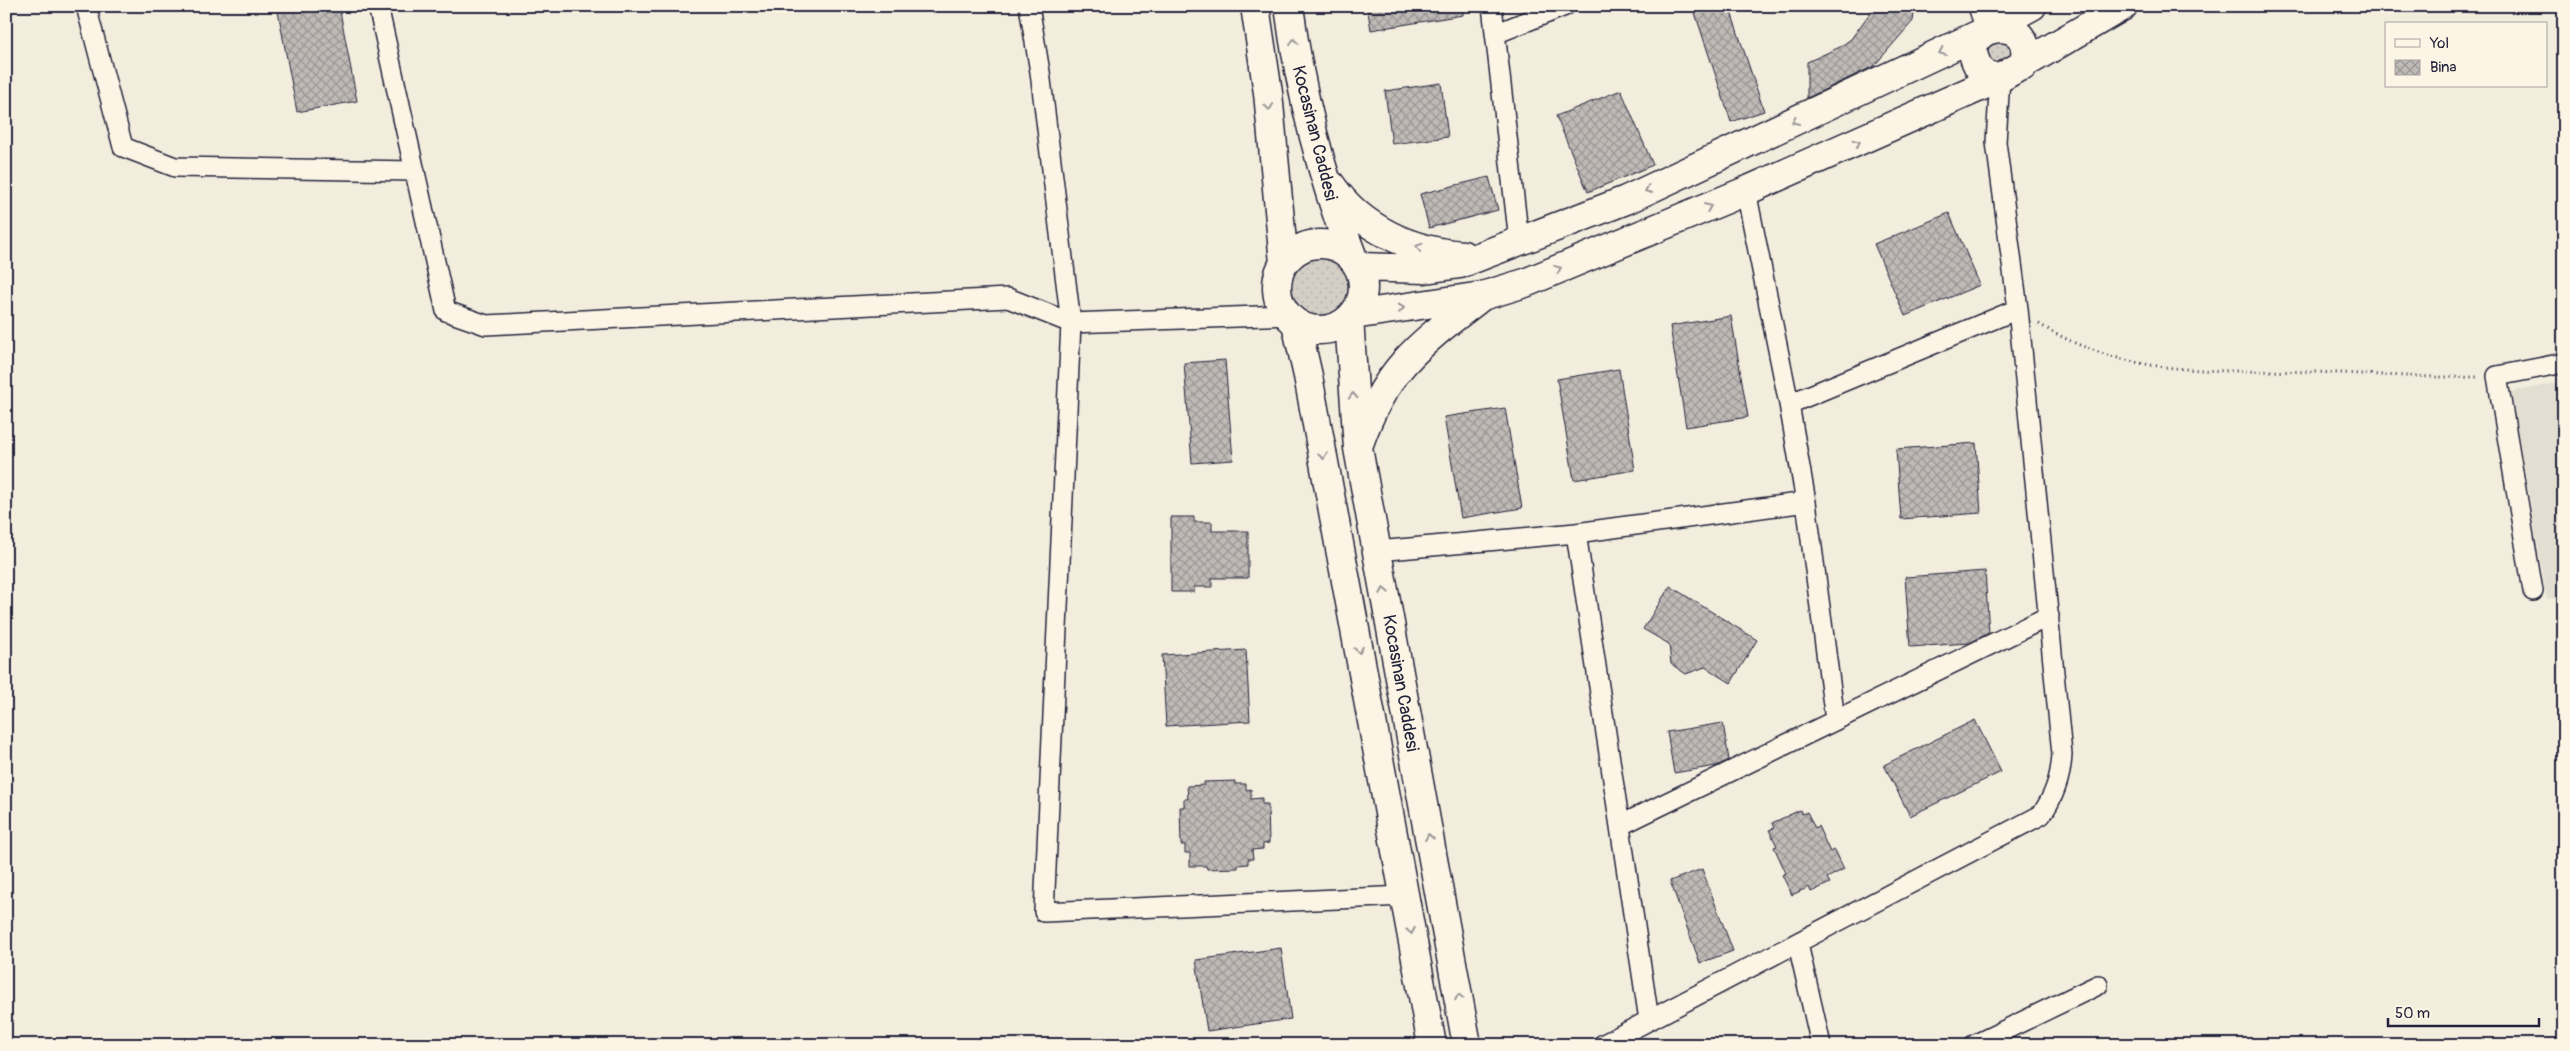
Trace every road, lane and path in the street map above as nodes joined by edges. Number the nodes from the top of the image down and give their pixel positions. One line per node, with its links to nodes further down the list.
1 (86, 6): 13 (street)
2 (378, 6): 13 (street)
3 (1029, 6): 24 (street)
4 (1255, 6): 19 (main road, Kocasinan Caddesi, one-way to 19)
5 (1289, 6): 14 (main road, Kocasinan Caddesi, one-way to 5)
6 (1492, 6): 11 (street)
7 (1565, 6): 11 (street)
8 (2032, 6): 10 (main road)
9 (2123, 6): 12 (main road)
10 (1982, 19): 12 (main road); 12 (main road); 16 (main road, one-way to 16)
11 (1495, 34): 16 (street)
12 (2012, 72): 15 (main road, one-way to 12); 21 (street)
13 (415, 171): 24 (street)
14 (1322, 173): 17 (main road, one-way to 14); 18 (main road, Kocasinan Caddesi)
15 (1746, 191): 20 (main road, one-way to 15); 27 (street)
16 (1519, 241): 17 (main road)
17 (1484, 255): 18 (main road)
18 (1356, 262): 19 (main road); 22 (main road)
19 (1284, 263): 23 (main road)
20 (1482, 296): 22 (main road, one-way to 20); 28 (main road)
21 (2018, 309): 26 (path); 27 (street); 33 (street)
22 (1351, 317): 23 (main road); 28 (main road, Kocasinan Caddesi, one-way to 22)
23 (1292, 319): 24 (street); 36 (main road, Kocasinan Caddesi, one-way to 36)
24 (1070, 323): 36 (street)
25 (2564, 363): 26 (street)
26 (2497, 376): 32 (street)
27 (1789, 404): 29 (street)
28 (1358, 448): 31 (main road, Kocasinan Caddesi)
29 (1806, 502): 30 (street); 34 (street)
30 (1576, 533): 31 (street); 35 (street)
31 (1377, 551): 41 (main road, Kocasinan Caddesi, one-way to 31)
32 (2533, 591)
33 (2049, 616): 34 (street); 37 (street)
34 (1835, 720): 35 (street)
35 (1622, 825): 39 (street)
36 (1405, 896): 40 (main road, Kocasinan Caddesi, one-way to 40)
37 (1798, 944): 39 (street); 43 (street)
38 (2098, 985): 44 (street)
39 (1649, 1020): 42 (street)
40 (1432, 1045)
41 (1468, 1045)
42 (1602, 1045)
43 (1821, 1045)
44 (1974, 1045)

